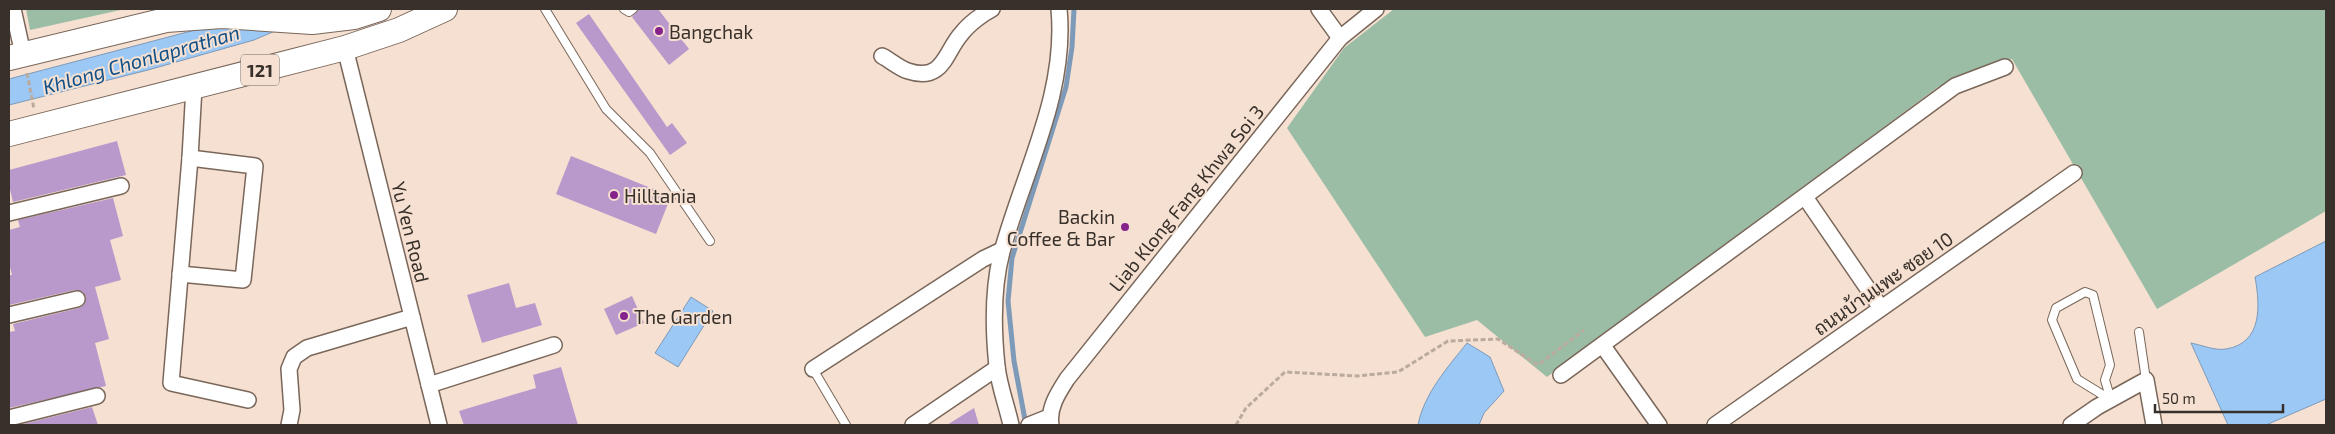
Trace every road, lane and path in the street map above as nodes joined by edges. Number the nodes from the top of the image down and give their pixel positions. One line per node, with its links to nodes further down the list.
1 (13, 9): 13 (street)
2 (379, 9): 13 (main road)
3 (445, 9): 12 (main road, 121)
4 (545, 9): 24 (lane)
5 (624, 9): 6 (lane)
6 (634, 9)
7 (992, 9): 14 (street)
8 (1059, 9): 25 (street)
9 (1318, 9): 11 (street)
10 (1376, 9): 11 (street, Liab Klong Fang Khwa Soi 3)
11 (1340, 38): 44 (street, Liab Klong Fang Khwa Soi 3)
12 (345, 48): 16 (main road, 121); 30 (street, Yu Yen Road)
13 (16, 56): 17 (path)
14 (882, 56)
15 (2005, 67): 22 (street)
16 (194, 87): 17 (main road, 121); 19 (street)
17 (38, 126): 18 (main road, 121)
18 (9, 134)
19 (190, 158): 26 (street); 26 (street)
20 (2074, 173): 28 (street, ถนนบ้านแพะ ซอย 10)
21 (121, 186): 23 (street)
22 (1805, 197): 28 (street); 34 (street)
23 (9, 213)
24 (710, 241)
25 (1002, 250): 35 (street); 36 (street)
26 (180, 274): 41 (street)
27 (77, 298): 29 (street)
28 (1881, 308): 53 (street, ถนนบ้านแพะ ซอย 10)
29 (9, 315)
30 (412, 317): 39 (street, Yu Yen Road); 45 (street)
31 (1584, 330): 51 (path)
32 (2139, 332): 38 (lane)
33 (554, 345): 39 (street)
34 (1603, 346): 37 (street); 52 (street)
35 (997, 368): 48 (street); 49 (street)
36 (812, 370): 47 (lane)
37 (1561, 375)
38 (2146, 380): 42 (street); 55 (street)
39 (429, 385): 46 (street, Yu Yen Road)
40 (97, 396): 43 (street)
41 (248, 400)
42 (2111, 400): 42 (lane); 54 (street)
43 (9, 418)
44 (1050, 421): 50 (street)
45 (289, 425)
46 (439, 425)
47 (846, 425)
48 (913, 425)
49 (1012, 425)
50 (1029, 425)
51 (1236, 425)
52 (1659, 425)
53 (1714, 425)
54 (2070, 425)
55 (2154, 425)

